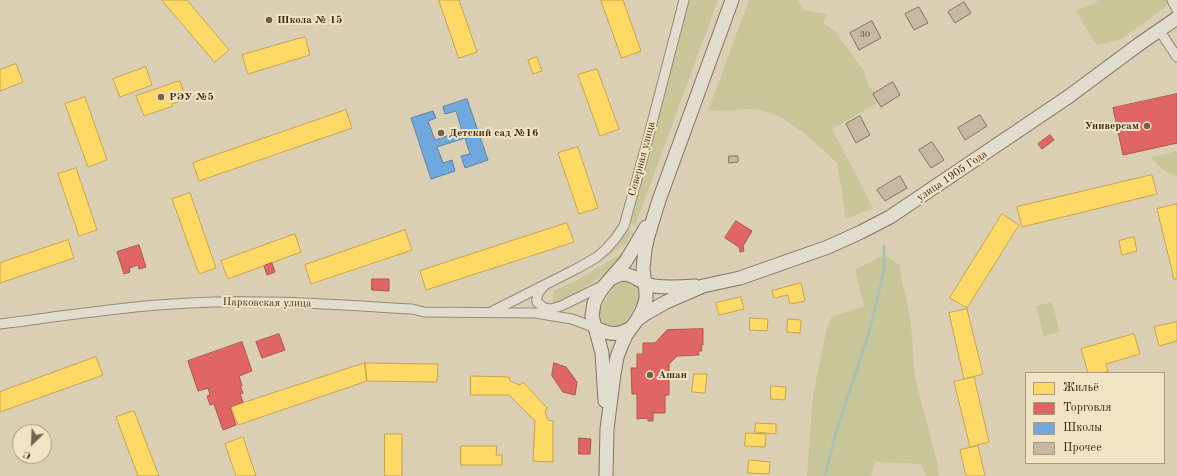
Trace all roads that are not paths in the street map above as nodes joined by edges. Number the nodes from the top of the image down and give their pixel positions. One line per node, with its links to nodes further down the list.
1 (684, 0): 10 (street, Северная улица)
2 (732, 0): 8 (main road)
3 (1172, 0): 4 (street)
4 (1177, 10)
5 (1177, 18): 6 (main road, улица 1905 Года)
6 (1159, 30): 7 (street); 13 (main road, улица 1905 Года)
7 (1177, 58)
8 (659, 200): 9 (main road); 11 (main road)
9 (645, 258): 12 (main road); 14 (main road)
10 (549, 282): 15 (street); 16 (street, Северная улица)
11 (607, 282): 12 (main road); 15 (street, Парковская улица); 20 (main road)
12 (645, 284): 14 (main road, улица 1905 Года); 18 (main road)
13 (703, 286): 14 (main road, улица 1905 Года); 18 (main road, улица 1905 Года)
14 (665, 287)
15 (551, 309): 17 (street, Парковская улица)
16 (489, 313): 17 (street, Парковская улица); 19 (street, Парковская улица)
17 (535, 314): 20 (street, Парковская улица)
18 (634, 323): 20 (main road); 21 (main road)
19 (0, 324)
20 (596, 328): 21 (main road)
21 (606, 429): 22 (main road)
22 (606, 476)

